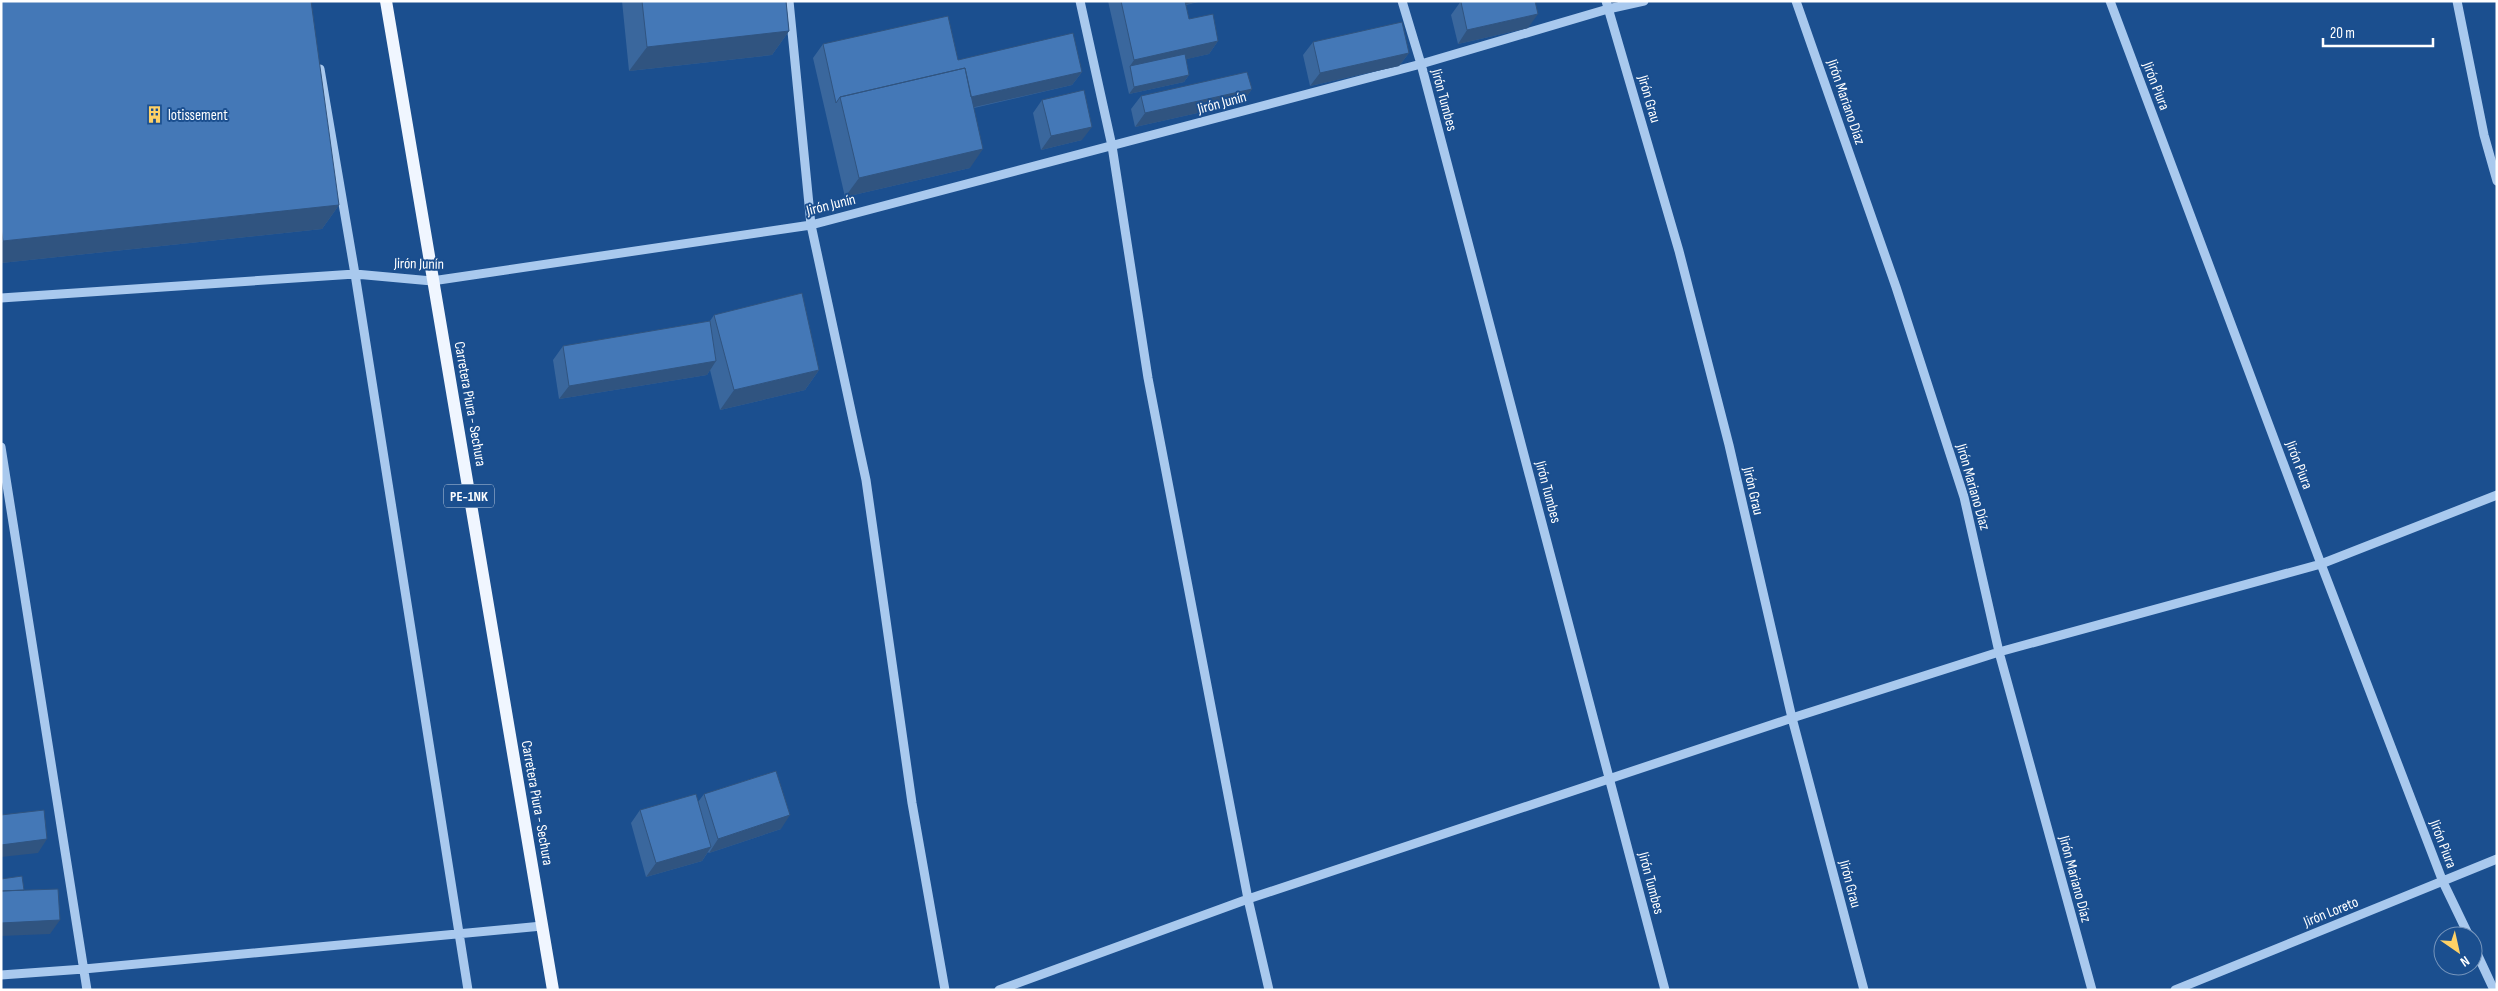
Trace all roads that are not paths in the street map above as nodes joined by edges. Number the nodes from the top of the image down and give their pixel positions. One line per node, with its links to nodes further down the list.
1 (386, 1): 16 (main road, Carretera Piura - Sechura / PE-1NK)
2 (789, 1): 14 (street)
3 (1080, 1): 12 (street)
4 (1402, 1): 11 (street, Jirón Tumbes)
5 (1644, 1): 9 (street, Jirón Junín)
6 (1796, 1): 21 (street, Jirón Mariano Díaz)
7 (2110, 1): 20 (street, Jirón Piura)
8 (2457, 1): 13 (street)
9 (1607, 5): 11 (street, Jirón Junín); 22 (street, Jirón Grau)
10 (318, 60): 15 (street)
11 (1421, 64): 12 (street, Jirón Junín); 23 (street, Jirón Tumbes)
12 (1112, 146): 14 (street, Jirón Junín); 26 (street)
13 (2497, 181)
14 (811, 224): 16 (street, Jirón Junín); 36 (street)
15 (355, 274): 16 (street, Jirón Junín); 17 (street, Jirón Junín); 29 (street)
16 (432, 281): 27 (main road, Carretera Piura - Sechura / PE-1NK)
17 (1, 298)
18 (1, 447): 31 (street)
19 (2497, 495): 20 (street)
20 (2321, 564): 21 (street); 25 (street, Jirón Piura)
21 (1999, 652): 22 (street); 41 (street, Jirón Mariano Díaz)
22 (1792, 718): 23 (street); 40 (street, Jirón Grau)
23 (1609, 780): 26 (street); 39 (street, Jirón Tumbes)
24 (2497, 859): 25 (street, Jirón Loreto)
25 (2443, 882): 28 (street, Jirón Piura); 42 (street, Jirón Loreto)
26 (1248, 899): 37 (street); 38 (street)
27 (542, 926): 29 (street); 35 (main road, Carretera Piura - Sechura / PE-1NK)
28 (2464, 926)
29 (458, 934): 31 (street); 34 (street)
30 (2483, 966): 43 (street)
31 (84, 969): 32 (street); 33 (street)
32 (1, 975)
33 (87, 990)
34 (468, 990)
35 (553, 990)
36 (945, 990)
37 (999, 990)
38 (1269, 990)
39 (1664, 990)
40 (1864, 990)
41 (2092, 990)
42 (2175, 990)
43 (2494, 990)

